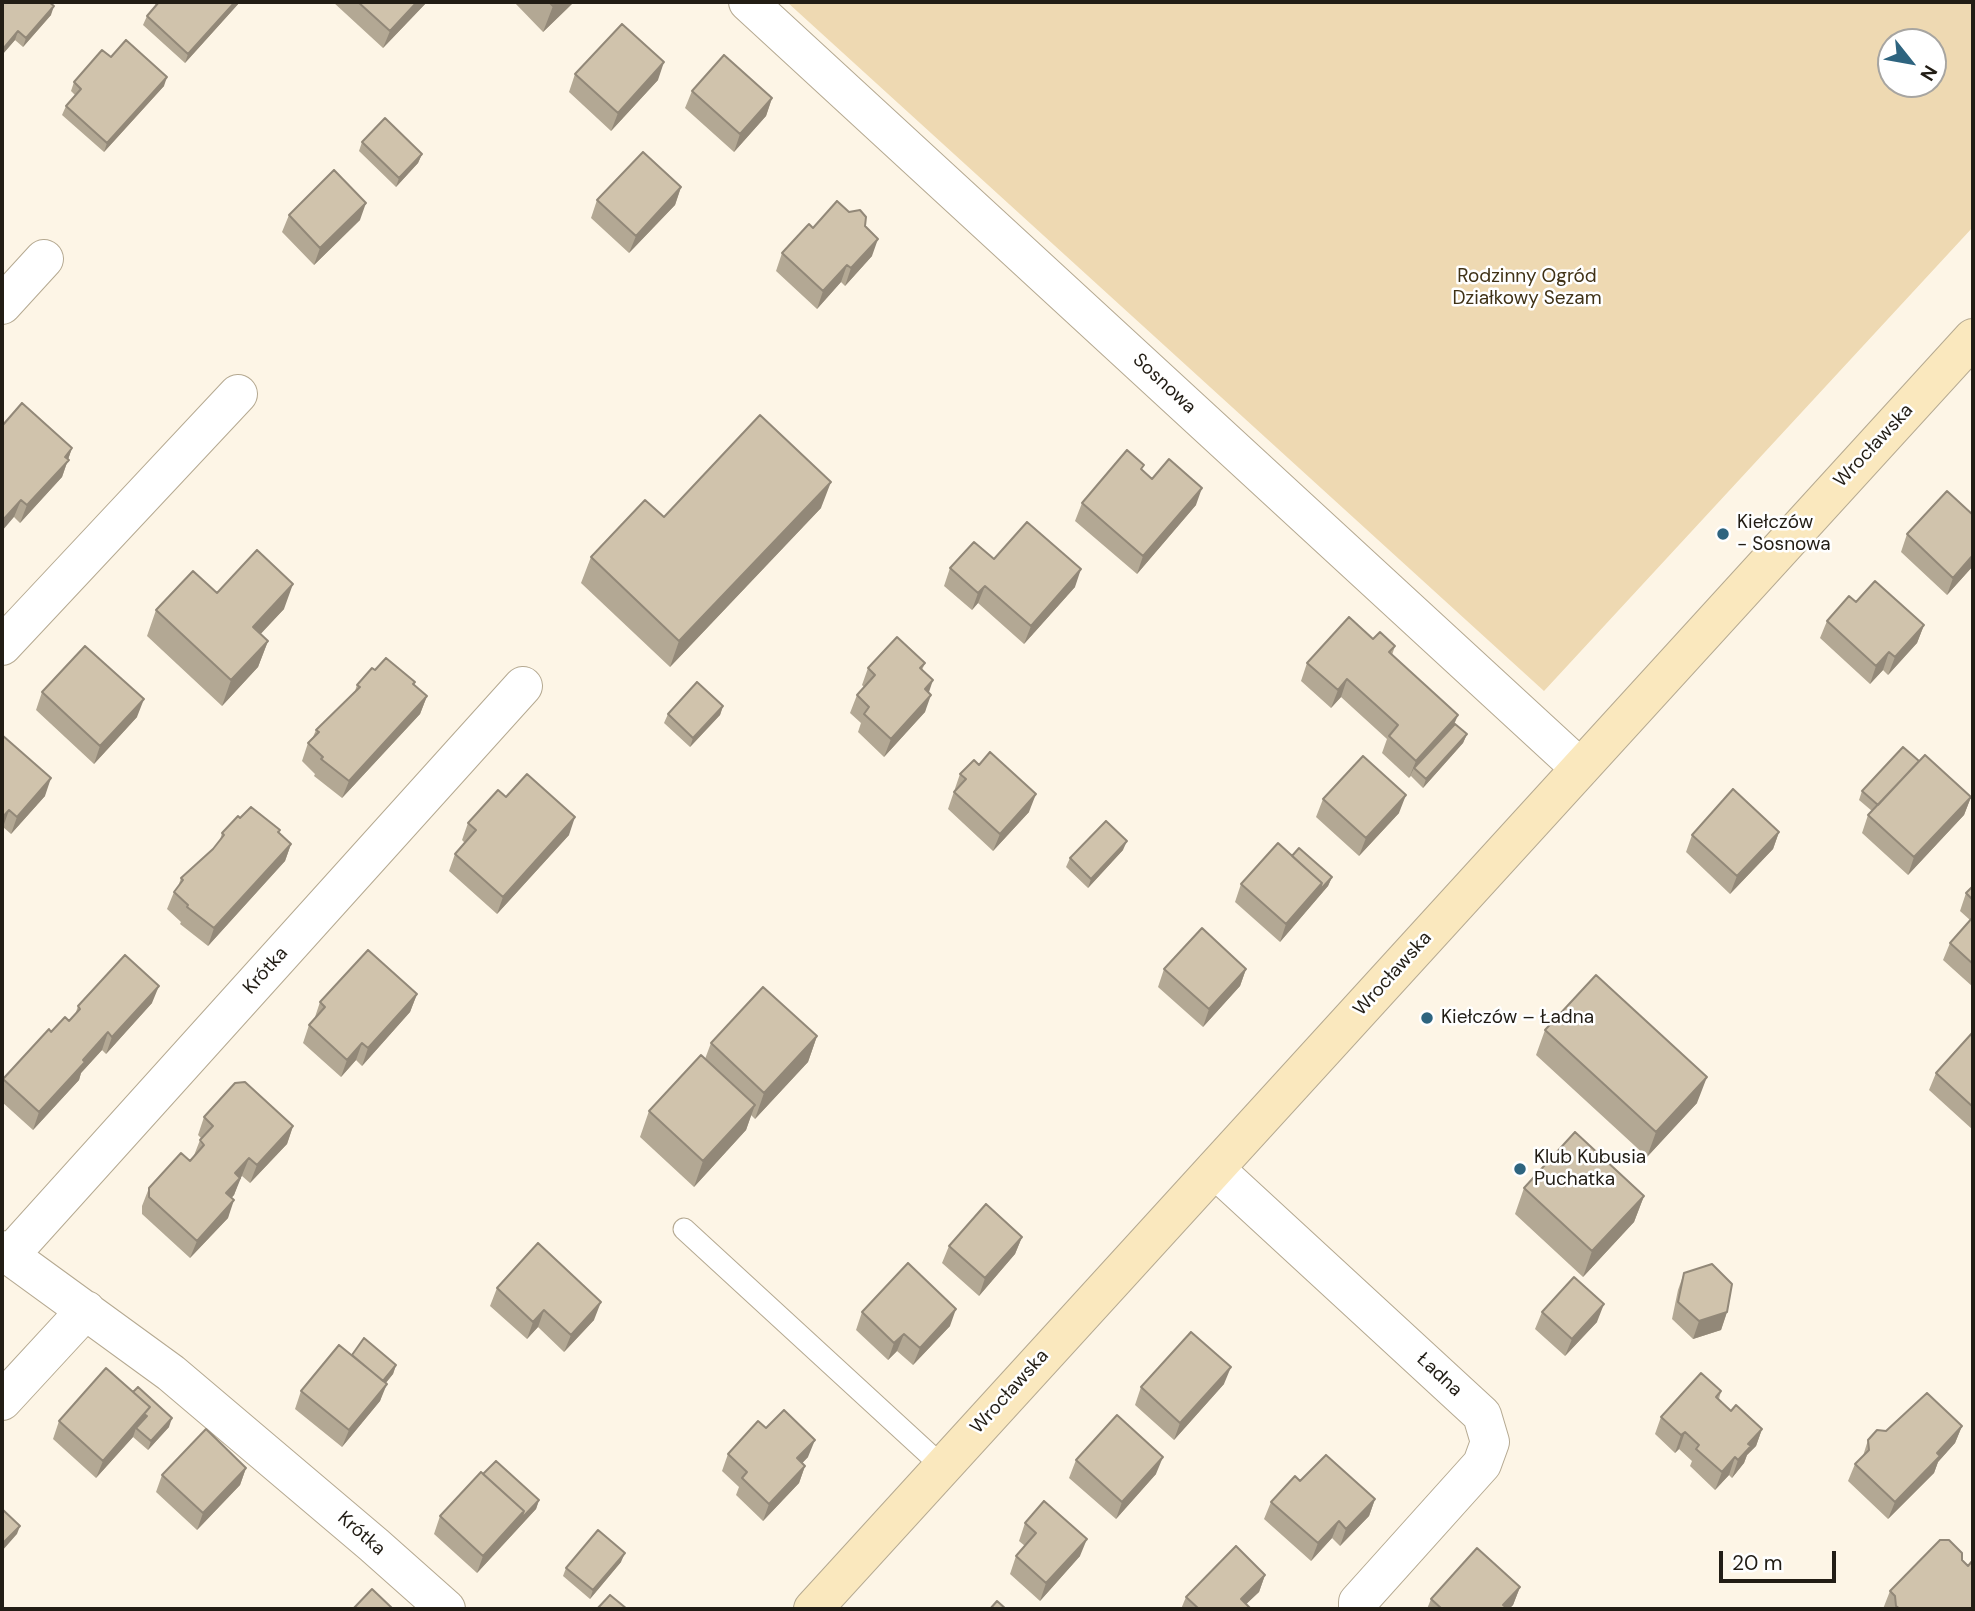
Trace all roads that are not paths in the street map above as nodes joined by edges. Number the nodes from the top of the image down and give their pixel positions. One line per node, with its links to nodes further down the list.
1 (748, 2): 8 (street, Sosnowa)
2 (44, 260): 3 (street)
3 (2, 305)
4 (1973, 338): 8 (street, Wrocławska)
5 (238, 394): 6 (street)
6 (2, 646)
7 (523, 686): 11 (street, Krótka)
8 (1580, 768): 9 (street, Wrocławska)
9 (1215, 1169): 14 (street, Wrocławska); 17 (street, Ładna)
10 (684, 1229): 14 (lane)
11 (5, 1253): 12 (street, Krótka)
12 (86, 1310): 13 (street); 15 (street, Krótka)
13 (2, 1401)
14 (943, 1466): 16 (street, Wrocławska)
15 (446, 1609)
16 (813, 1609)
17 (1358, 1609)

